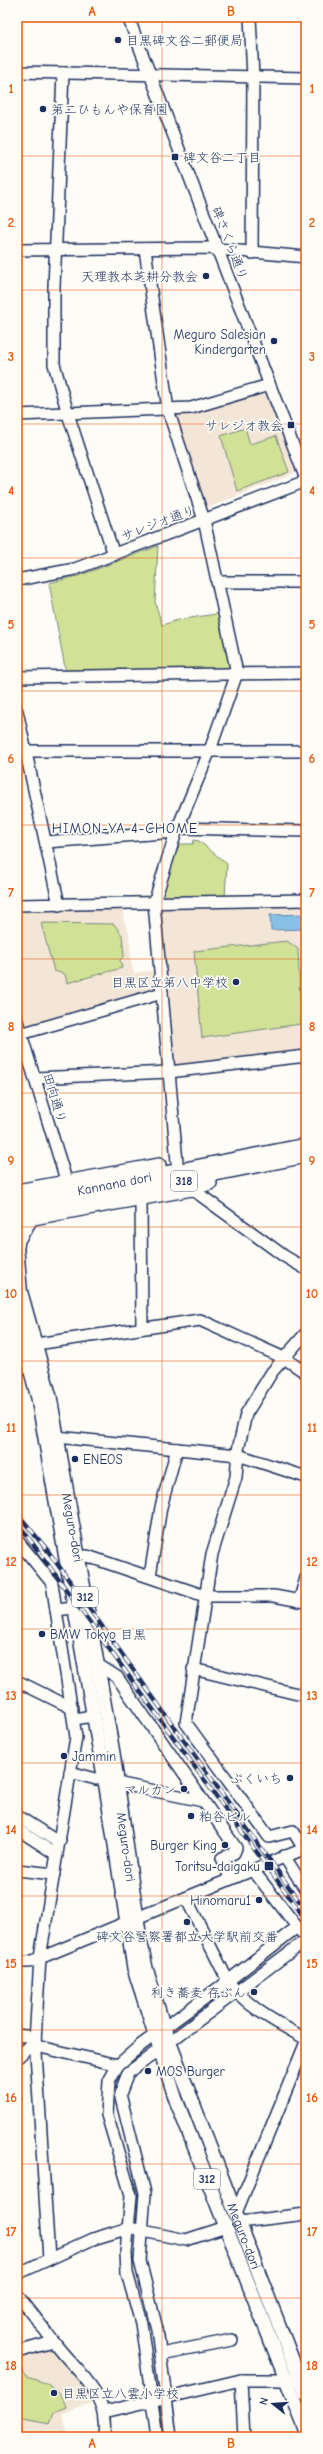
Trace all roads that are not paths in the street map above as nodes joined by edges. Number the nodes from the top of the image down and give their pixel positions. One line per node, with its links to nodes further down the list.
1 (128, 17): 5 (street, 碑さくら通り)
2 (250, 17): 6 (street)
3 (17, 72): 4 (street)
4 (63, 73): 5 (street); 10 (street)
5 (150, 74): 6 (street); 11 (street, 碑さくら通り)
6 (254, 77): 7 (street); 12 (street)
7 (306, 78)
8 (145, 249): 10 (street); 11 (street); 15 (street)
9 (17, 250): 10 (street)
10 (56, 250): 16 (street)
11 (219, 251): 12 (street); 14 (street, 碑さくら通り)
12 (252, 253): 13 (street)
13 (306, 257)
14 (269, 384): 15 (street); 18 (street, 碑さくら通り)
15 (168, 410): 16 (street); 19 (street)
16 (68, 414): 17 (street); 20 (street)
17 (17, 415)
18 (306, 480): 19 (street, サレジオ通り)
19 (204, 520): 20 (street, サレジオ通り); 22 (street)
20 (114, 555): 21 (street, サレジオ通り)
21 (17, 580)
22 (217, 582): 23 (street); 24 (street)
23 (306, 582)
24 (237, 673): 25 (street); 26 (street); 28 (street)
25 (306, 673)
26 (17, 677)
27 (17, 711): 29 (street)
28 (210, 750): 29 (street); 30 (street); 31 (street)
29 (21, 751): 33 (street)
30 (306, 751)
31 (177, 830): 32 (street); 33 (street); 35 (street)
32 (306, 831)
33 (46, 842): 37 (street)
34 (306, 900): 35 (street)
35 (154, 902): 37 (street); 38 (street)
36 (17, 905): 37 (street)
37 (59, 905)
38 (162, 993): 40 (street); 42 (street)
39 (17, 1022): 40 (street, 田向通り)
40 (19, 1035): 43 (street, 田向通り)
41 (306, 1056): 42 (street)
42 (169, 1072): 43 (street); 47 (street)
43 (34, 1078): 49 (street, 田向通り)
44 (306, 1146): 45 (main road, Kannana dori / 318)
45 (258, 1154): 47 (main road); 52 (main road, Kannana dori / 318)
46 (306, 1156): 48 (main road, Kannana dori / 318)
47 (177, 1162): 49 (main road)
48 (269, 1164): 50 (main road); 52 (main road, Kannana dori / 318)
49 (67, 1183): 51 (main road)
50 (192, 1189): 53 (main road); 60 (street)
51 (17, 1191)
52 (98, 1192): 54 (main road, Kannana dori / 318); 55 (main road, Kannana dori / 318)
53 (141, 1199): 56 (main road); 63 (street)
54 (17, 1201)
55 (17, 1210)
56 (31, 1219): 57 (main road); 58 (main road)
57 (17, 1221)
58 (17, 1247)
59 (17, 1251): 61 (main road, Meguro-dori)
60 (306, 1269)
61 (19, 1284): 65 (main road, Meguro-dori / 312)
62 (17, 1320): 78 (main road, Meguro-dori / 312)
63 (142, 1328): 65 (street); 66 (street)
64 (306, 1332): 66 (street)
65 (36, 1344): 68 (main road, Meguro-dori / 312)
66 (284, 1358): 67 (street); 70 (street)
67 (306, 1374)
68 (57, 1437): 69 (street); 73 (main road, Meguro-dori / 312)
69 (177, 1449): 70 (street); 74 (street)
70 (238, 1455): 71 (street); 76 (street)
71 (306, 1477)
72 (17, 1540): 79 (street)
73 (78, 1557): 74 (street); 80 (main road, Meguro-dori / 312)
74 (150, 1576): 76 (street)
75 (306, 1578): 77 (street)
76 (205, 1596): 77 (street); 81 (street)
77 (302, 1602)
78 (74, 1608): 79 (street); 85 (main road, Meguro-dori / 312)
79 (56, 1610): 84 (street)
80 (98, 1665): 88 (main road, Meguro-dori / 312); 89 (street)
81 (193, 1668): 83 (street); 93 (street)
82 (17, 1681): 84 (street)
83 (306, 1696)
84 (73, 1713): 85 (street); 86 (street)
85 (93, 1716): 87 (main road, Meguro-dori / 312)
86 (70, 1772): 87 (street); 92 (street)
87 (104, 1778): 102 (main road, Meguro-dori / 312)
88 (117, 1783): 89 (street); 102 (main road, Meguro-dori / 312)
89 (203, 1800): 99 (street)
90 (17, 1816): 92 (street)
91 (17, 1829): 94 (street)
92 (60, 1841): 94 (street)
93 (305, 1848): 95 (street)
94 (57, 1855): 98 (street)
95 (284, 1856): 97 (street); 100 (street)
96 (17, 1870): 98 (street)
97 (253, 1870): 99 (street); 103 (street)
98 (54, 1874): 104 (street)
99 (234, 1877): 101 (street)
100 (306, 1890)
101 (186, 1898): 102 (street); 106 (street)
102 (131, 1920): 104 (street); 108 (main road, Meguro-dori / 312)
103 (303, 1935): 106 (street); 107 (street)
104 (40, 1958): 105 (street); 111 (street)
105 (17, 1962)
106 (228, 1981): 107 (street); 108 (street)
107 (237, 1994): 110 (street); 112 (street)
108 (159, 2032): 112 (main road, Meguro-dori / 312); 114 (main road, Meguro-dori / 312); 116 (street)
109 (17, 2035): 111 (street)
110 (306, 2039)
111 (35, 2041): 115 (street); 116 (street); 122 (street)
112 (170, 2042): 114 (street); 118 (main road, Meguro-dori / 312)
113 (306, 2042): 118 (street)
114 (159, 2050): 119 (main road, Meguro-dori / 312); 121 (street)
115 (17, 2058)
116 (118, 2065): 120 (street)
117 (306, 2214): 118 (street)
118 (238, 2218): 130 (main road, Meguro-dori / 312)
119 (226, 2227): 121 (street); 130 (main road, Meguro-dori / 312)
120 (129, 2228): 121 (street); 122 (street); 133 (street)
121 (142, 2229): 128 (street)
122 (50, 2259): 123 (street)
123 (17, 2274)
124 (17, 2295): 126 (street)
125 (232, 2340): 128 (street)
126 (53, 2342): 127 (street); 134 (street)
127 (17, 2352)
128 (160, 2354): 132 (street)
129 (241, 2380): 130 (street); 132 (street); 139 (street)
130 (296, 2380): 131 (main road, Meguro-dori / 312); 135 (main road, Meguro-dori / 312)
131 (306, 2395)
132 (165, 2396): 133 (street); 138 (street)
133 (152, 2399): 134 (street); 137 (street)
134 (104, 2412): 136 (street)
135 (306, 2430)
136 (104, 2437)
137 (158, 2437)
138 (171, 2437)
139 (244, 2437)

